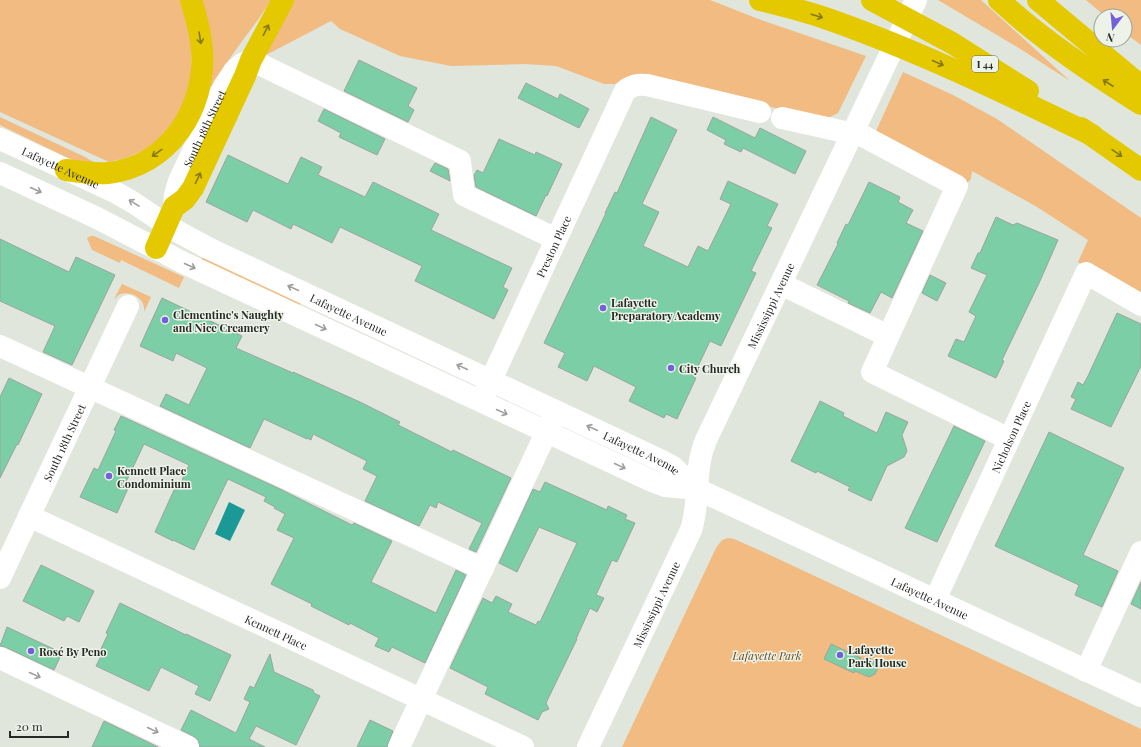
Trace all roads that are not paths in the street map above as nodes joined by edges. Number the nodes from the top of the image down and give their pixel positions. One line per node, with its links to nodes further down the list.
1 (191, 0): 18 (highway, one-way to 18)
2 (283, 0): 10 (highway, one-way to 2)
3 (760, 0): 16 (highway, one-way to 16)
4 (872, 0): 16 (highway, I 44)
5 (916, 0): 15 (street, Mississippi Avenue)
6 (999, 0): 12 (highway, one-way to 6)
7 (1038, 0): 9 (highway)
8 (1045, 0): 9 (highway)
9 (1065, 24): 11 (highway)
10 (251, 60): 21 (highway); 22 (street)
11 (1141, 86)
12 (1141, 104)
13 (760, 112): 22 (street, Preston Place)
14 (782, 118): 15 (street)
15 (852, 133): 24 (street, Mississippi Avenue); 27 (street)
16 (1092, 135): 19 (highway, I 44, one-way to 19)
17 (0, 139): 18 (street, Lafayette Avenue)
18 (66, 170): 21 (street, Lafayette Avenue, one-way to 18)
19 (1141, 170)
20 (0, 173): 23 (street, Lafayette Avenue, one-way to 23)
21 (170, 216): 23 (highway); 29 (street, Lafayette Avenue, one-way to 21)
22 (556, 239): 29 (street, Preston Place)
23 (156, 248): 31 (street, Lafayette Avenue, one-way to 31)
24 (781, 284): 27 (street); 35 (street, Mississippi Avenue)
25 (1141, 305): 34 (street, Nicholson Place)
26 (128, 306): 30 (street, South 18th Street)
27 (888, 336): 34 (street)
28 (0, 346): 30 (street)
29 (491, 380): 31 (street, Preston Place); 32 (street, Lafayette Avenue)
30 (90, 388): 36 (street, South 18th Street); 38 (street)
31 (481, 402): 33 (street, Lafayette Avenue, one-way to 33)
32 (556, 411): 33 (street); 35 (street, Lafayette Avenue, one-way to 32)
33 (547, 432): 35 (street, Lafayette Avenue, one-way to 35); 38 (street)
34 (1009, 439): 40 (street, Nicholson Place)
35 (697, 489): 40 (street, Lafayette Avenue); 48 (street, Mississippi Avenue)
36 (29, 516): 39 (street, South 18th Street); 44 (street, Kennett Place)
37 (1141, 552): 42 (street)
38 (483, 569): 44 (street)
39 (0, 578)
40 (935, 600): 42 (street, Lafayette Avenue)
41 (0, 658): 45 (street, one-way to 45)
42 (1086, 671): 43 (street, Lafayette Avenue)
43 (1141, 696)
44 (422, 700): 46 (street); 47 (street, Kennett Place)
45 (188, 747)
46 (399, 747)
47 (523, 747)
48 (588, 747)

